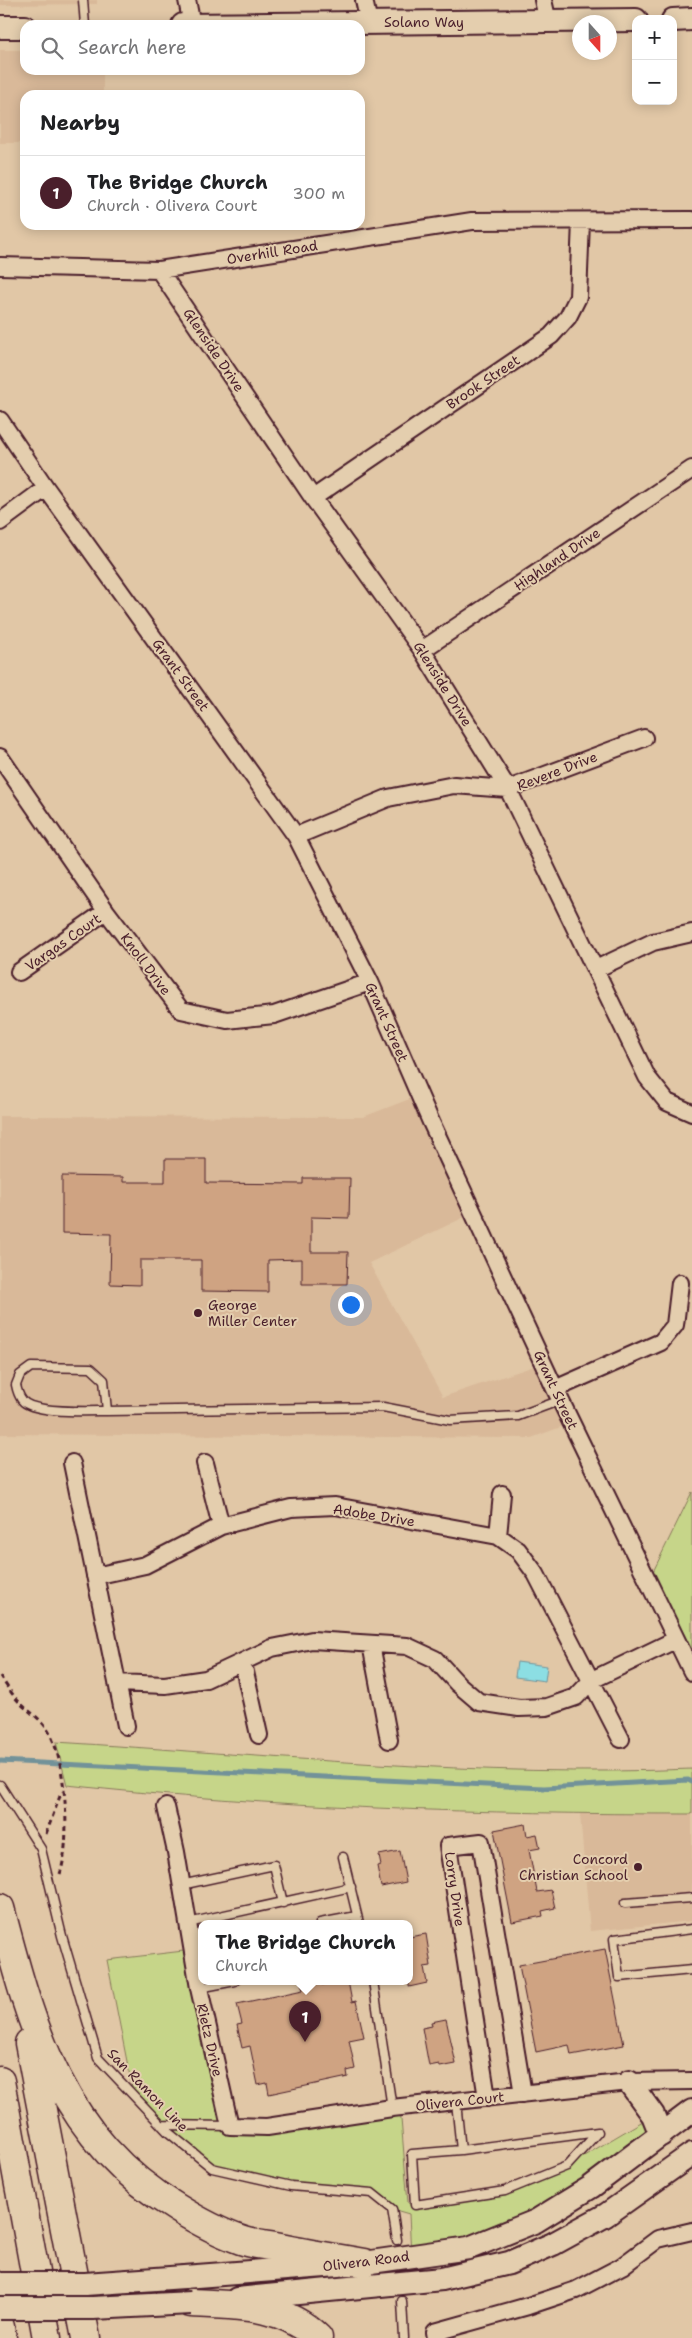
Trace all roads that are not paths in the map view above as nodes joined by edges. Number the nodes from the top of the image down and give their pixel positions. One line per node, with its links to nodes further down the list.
1 (83, 0): 6 (lane)
2 (187, 0): 7 (street)
3 (364, 0): 11 (street)
4 (546, 11): 8 (street, Solano Way); 11 (street, Solano Way)
5 (692, 19): 9 (street)
6 (85, 20)
7 (191, 20)
8 (632, 20)
9 (677, 20)
10 (365, 23): 11 (street, Solano Way)
11 (369, 23)
12 (0, 27): 13 (street)
13 (20, 27)
14 (692, 220): 15 (street, Overhill Road)
15 (581, 221): 17 (street, Overhill Road); 21 (street, Brook Street)
16 (0, 266): 17 (street, Overhill Road)
17 (159, 270): 21 (street, Glenside Drive)
18 (0, 420): 20 (street, Grant Street)
19 (692, 469): 23 (street, Highland Drive)
20 (46, 488): 22 (street); 27 (street, Grant Street)
21 (313, 498): 23 (street, Glenside Drive)
22 (0, 522)
23 (422, 650): 26 (street, Glenside Drive)
24 (644, 738): 26 (street, Revere Drive)
25 (0, 757): 28 (street, Knoll Drive)
26 (508, 789): 27 (street, Revere Drive); 30 (street, Glenside Drive)
27 (296, 836): 32 (street, Grant Street)
28 (106, 911): 31 (street, Vargas Court); 32 (street, Knoll Drive)
29 (692, 933): 30 (street)
30 (596, 969): 33 (street, Glenside Drive)
31 (20, 972)
32 (370, 982): 35 (street, Grant Street)
33 (692, 1113)
34 (680, 1283): 35 (street)
35 (558, 1394): 36 (lane); 43 (street, Grant Street)
36 (107, 1410): 36 (lane)
37 (72, 1463): 42 (street)
38 (205, 1463): 40 (street)
39 (502, 1494): 41 (street)
40 (221, 1526): 41 (street, Adobe Drive); 42 (street, Adobe Drive)
41 (498, 1536): 47 (street, Adobe Drive)
42 (95, 1576): 48 (street)
43 (675, 1640): 46 (street, Grant Street); 47 (street)
44 (371, 1644): 45 (street); 47 (street); 52 (street)
45 (243, 1663): 48 (street); 50 (street)
46 (691, 1669)
47 (592, 1680): 51 (street, Adobe Drive)
48 (117, 1683): 49 (street)
49 (126, 1726)
50 (259, 1735)
51 (622, 1739)
52 (389, 1740)
53 (0, 1785): 81 (lane, San Ramon Line)
54 (166, 1807): 56 (street, Rietz Drive)
55 (343, 1857): 57 (lane)
56 (181, 1884): 59 (lane); 65 (street, Rietz Drive)
57 (351, 1888): 59 (lane); 62 (lane)
58 (692, 1898): 60 (lane)
59 (283, 1903): 63 (lane)
60 (625, 1903)
61 (0, 1908): 67 (highway)
62 (358, 1919)
63 (206, 1920)
64 (198, 1922): 65 (lane)
65 (188, 1924): 68 (street, Rietz Drive)
66 (692, 1930): 69 (lane)
67 (11, 1949): 88 (highway); 96 (highway)
68 (197, 1949): 72 (street, Rietz Drive)
69 (692, 1970)
70 (214, 1985): 72 (lane)
71 (374, 1985): 79 (lane)
72 (198, 1988): 82 (street, Rietz Drive)
73 (0, 2081): 95 (highway)
74 (692, 2081): 75 (street, Olivera Court)
75 (629, 2082): 76 (street, Olivera Court); 83 (street)
76 (523, 2094): 77 (street, Olivera Court); 77 (street, Lorry Drive)
77 (487, 2098): 78 (street, Olivera Court)
78 (456, 2102): 79 (street, Olivera Court); 84 (lane)
79 (392, 2108): 82 (street, Olivera Court)
80 (692, 2111): 83 (street, Olivera Road)
81 (161, 2126): 82 (lane); 87 (lane, San Ramon Line)
82 (230, 2126)
83 (661, 2135): 88 (street, Olivera Road)
84 (461, 2150): 84 (lane)
85 (692, 2154): 90 (street, Olivera Road)
86 (692, 2231): 99 (street)
87 (397, 2240)
88 (364, 2263): 90 (street, Olivera Road)
89 (0, 2284): 90 (street, Olivera Road, bridge)
90 (187, 2290): 92 (street, Olivera Road, bridge); 97 (highway)
91 (402, 2301): 98 (lane)
92 (0, 2308)
93 (0, 2327): 94 (highway)
94 (2, 2338)
95 (47, 2338)
96 (86, 2338)
97 (318, 2338)
98 (404, 2338)
99 (436, 2338)

